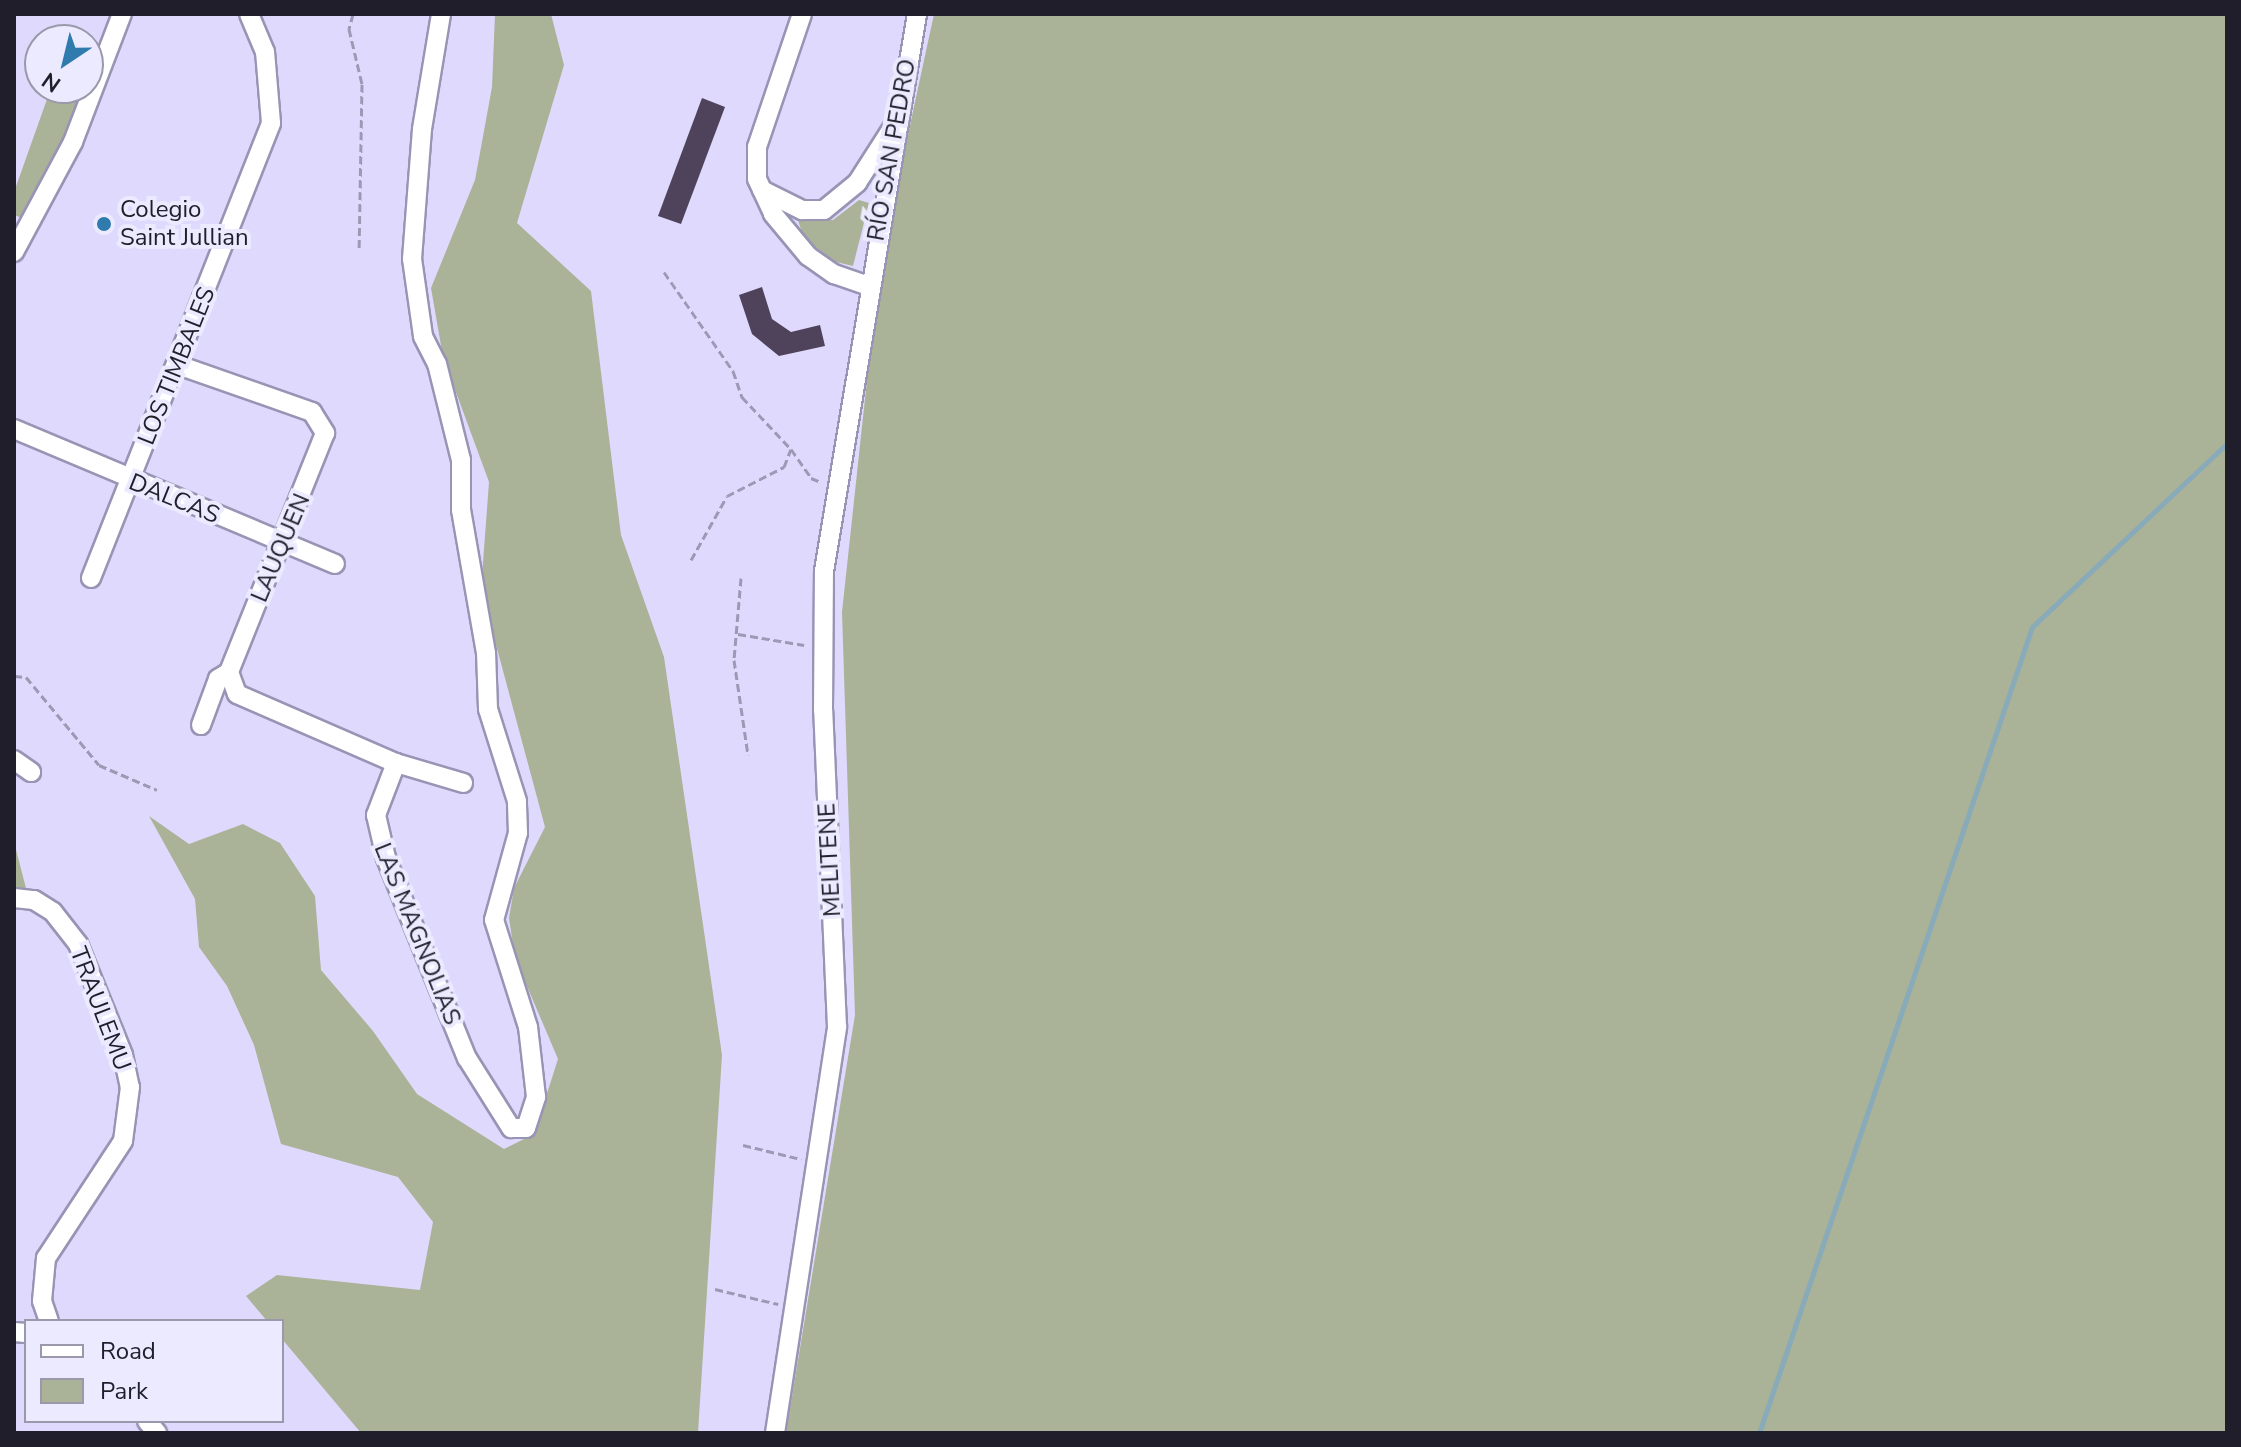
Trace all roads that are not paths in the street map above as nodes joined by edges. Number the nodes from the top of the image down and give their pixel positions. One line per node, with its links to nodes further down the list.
1 (122, 14): 8 (street)
2 (249, 14): 10 (street, LOS TIMBALES)
3 (441, 14): 19 (street, LAS MAGNOLIAS)
4 (802, 14): 7 (street)
5 (917, 14): 6 (street, RÍO SAN PEDRO)
6 (898, 120): 7 (street); 9 (street, RÍO SAN PEDRO)
7 (762, 190): 9 (street)
8 (14, 252)
9 (868, 286): 24 (street, MELITENE)
10 (178, 365): 12 (street, LOS TIMBALES); 13 (street, LAUQUEN)
11 (14, 429): 12 (street, DALCAS)
12 (131, 482): 13 (street, DALCAS); 15 (street, LOS TIMBALES)
13 (283, 544): 14 (street, DALCAS); 16 (street, LAUQUEN)
14 (335, 564)
15 (91, 578)
16 (229, 672): 17 (street, LAUQUEN); 19 (street)
17 (201, 725)
18 (14, 760): 20 (street)
19 (396, 763): 21 (street)
20 (31, 772)
21 (463, 783)
22 (14, 898): 23 (street, TRAULEMU)
23 (48, 1319)
24 (775, 1433)

